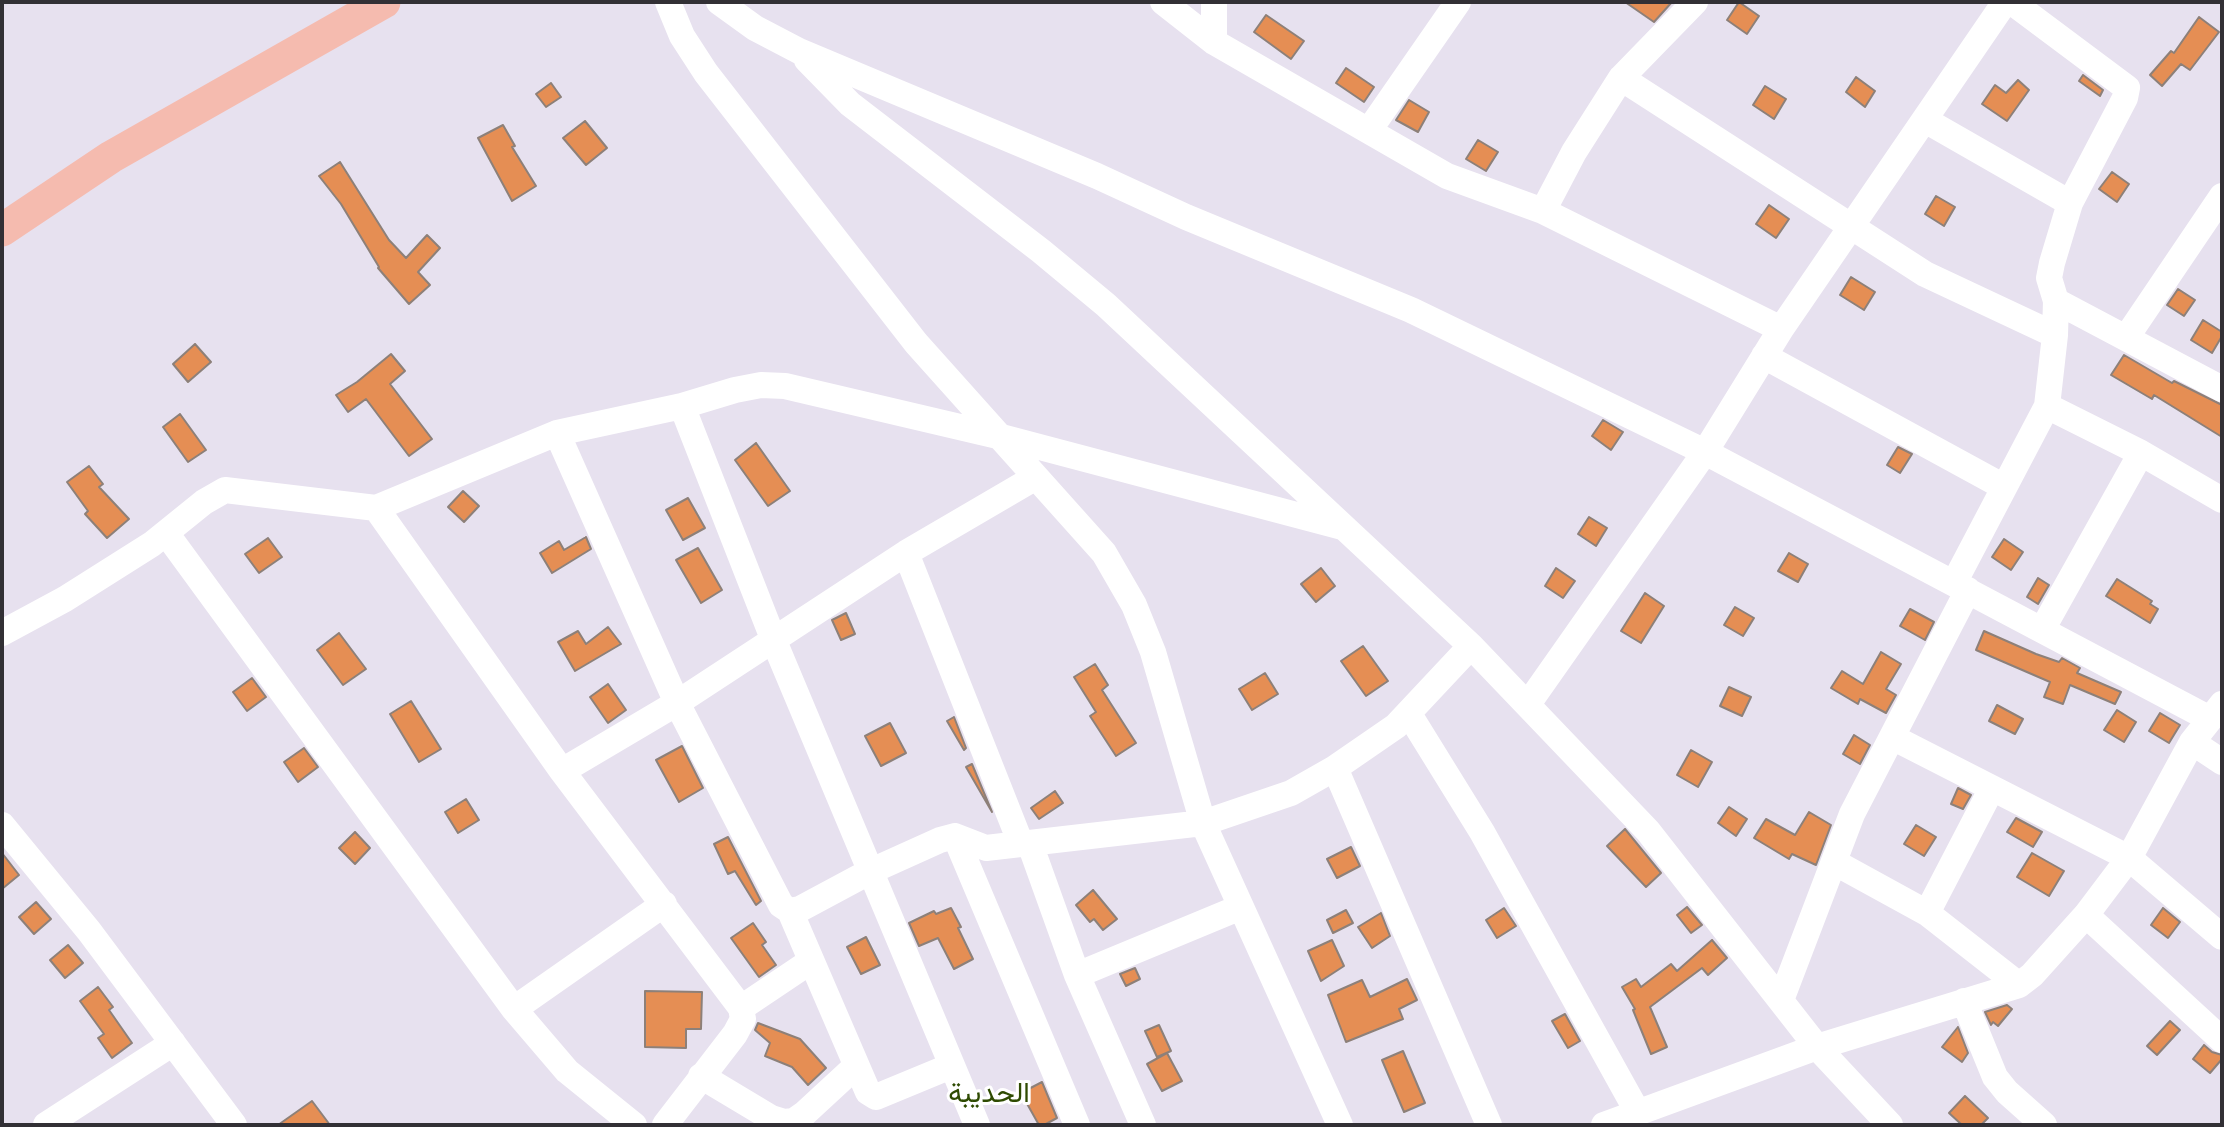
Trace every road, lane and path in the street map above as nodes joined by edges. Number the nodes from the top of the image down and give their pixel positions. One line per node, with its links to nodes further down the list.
1 (384, 2): 20 (main road)
2 (668, 2): 30 (street)
3 (719, 2): 11 (street)
4 (1163, 2): 10 (street)
5 (1214, 2): 10 (street)
6 (1458, 2): 14 (street)
7 (1695, 2): 12 (street)
8 (2005, 2): 13 (street)
9 (2012, 2): 16 (street)
10 (1214, 42): 14 (street)
11 (799, 51): 31 (street); 37 (street)
12 (1621, 78): 17 (street); 19 (street)
13 (1925, 120): 16 (street); 19 (street)
14 (1370, 130): 17 (street)
15 (2222, 196): 18 (street)
16 (2070, 203): 21 (street)
17 (1543, 211): 22 (street)
18 (2214, 226): 24 (street)
19 (1852, 228): 22 (street); 23 (street)
20 (2, 230)
21 (2056, 301): 23 (street); 24 (street)
22 (1781, 329): 25 (street)
23 (2055, 335): 28 (street)
24 (2126, 338): 26 (street)
25 (1765, 356): 31 (street); 34 (street)
26 (2222, 389)
27 (682, 406): 29 (street); 30 (street); 43 (street)
28 (2047, 406): 32 (street); 34 (street)
29 (557, 433): 36 (street); 45 (street)
30 (998, 436): 33 (street); 37 (street)
31 (1705, 452): 40 (street); 46 (street)
32 (2141, 453): 35 (street); 41 (street)
33 (1036, 477): 39 (street); 55 (street)
34 (2004, 487): 40 (street)
35 (2222, 499)
36 (376, 508): 38 (street); 53 (street)
37 (1345, 528): 44 (street)
38 (166, 533): 42 (street); 74 (street)
39 (906, 553): 43 (street); 58 (street)
40 (1961, 587): 41 (street); 49 (street)
41 (2042, 630): 47 (street)
42 (2, 633)
43 (774, 642): 45 (street); 61 (street)
44 (1471, 646): 46 (street); 48 (street)
45 (677, 703): 53 (street); 64 (street)
46 (1528, 704): 71 (street)
47 (2216, 712): 50 (street)
48 (1409, 714): 52 (street); 81 (street)
49 (1892, 737): 54 (street); 60 (street)
50 (2192, 742): 51 (street); 59 (street)
51 (2222, 762)
52 (1335, 768): 55 (street); 91 (street)
53 (562, 771): 62 (street)
54 (1992, 788): 59 (street); 65 (street)
55 (1203, 823): 58 (street); 63 (street)
56 (2, 825): 76 (street)
57 (955, 836): 58 (street); 61 (street); 88 (street)
58 (1025, 844): 69 (street)
59 (2129, 858): 66 (street); 67 (street)
60 (1834, 862): 65 (street); 71 (street)
61 (869, 872): 64 (street); 79 (street)
62 (664, 904): 73 (street); 74 (street)
63 (1241, 907): 69 (street); 90 (street)
64 (790, 911): 68 (street)
65 (1927, 913): 70 (street)
66 (2086, 915): 70 (street); 75 (street)
67 (2222, 937)
68 (811, 961): 73 (street); 78 (street)
69 (1077, 975): 89 (street)
70 (2019, 985): 72 (street)
71 (1781, 1000): 77 (street)
72 (1964, 1001): 77 (street); 94 (street)
73 (741, 1008): 80 (street)
74 (514, 1009): 85 (street)
75 (2222, 1040)
76 (173, 1044): 83 (street); 84 (street)
77 (1817, 1047): 81 (street); 93 (street)
78 (856, 1066): 79 (street); 82 (street)
79 (951, 1066): 87 (street)
80 (701, 1076): 82 (street); 86 (street)
81 (1638, 1113): 92 (street)
82 (806, 1120)
83 (46, 1125)
84 (234, 1125)
85 (634, 1125)
86 (665, 1125)
87 (977, 1125)
88 (1076, 1125)
89 (1143, 1125)
90 (1340, 1125)
91 (1489, 1125)
92 (1604, 1125)
93 (1890, 1125)
94 (2044, 1125)

